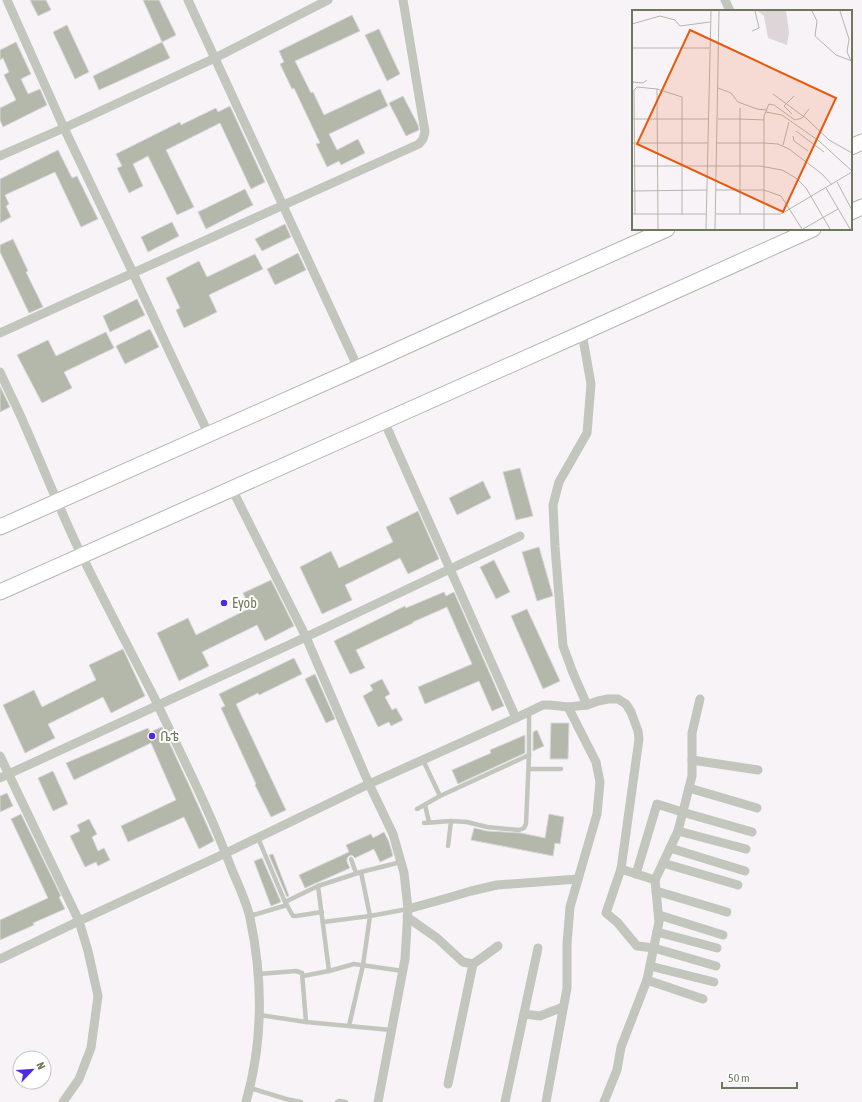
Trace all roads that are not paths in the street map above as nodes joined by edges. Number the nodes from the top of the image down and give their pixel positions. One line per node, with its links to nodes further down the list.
1 (7, 0): 8 (street)
2 (188, 0): 7 (street)
3 (328, 0): 7 (street)
4 (403, 0): 12 (street)
5 (725, 0): 6 (street)
6 (730, 10)
7 (215, 58): 8 (street); 12 (street)
8 (64, 128): 11 (street); 17 (street)
9 (862, 142): 10 (highway)
10 (852, 147)
11 (0, 156)
12 (283, 205): 17 (street); 20 (street)
13 (862, 207): 14 (highway)
14 (852, 212)
15 (666, 230): 20 (highway)
16 (811, 230): 19 (highway)
17 (134, 273): 18 (street); 23 (street)
18 (0, 333)
19 (582, 334): 22 (highway); 33 (street)
20 (358, 368): 23 (highway)
21 (0, 372): 25 (street)
22 (384, 421): 24 (highway); 29 (street)
23 (209, 435): 25 (highway)
24 (232, 489): 28 (highway); 31 (street)
25 (57, 502): 26 (highway); 28 (street)
26 (0, 527)
27 (520, 536): 29 (street)
28 (82, 556): 30 (highway); 34 (street)
29 (450, 569): 31 (street); 37 (street)
30 (0, 592)
31 (306, 637): 34 (street); 46 (street)
32 (700, 699): 41 (street)
33 (587, 704): 35 (street); 66 (street)
34 (158, 705): 45 (street); 62 (street)
35 (568, 707): 36 (street); 70 (street)
36 (529, 712): 37 (street); 38 (lane)
37 (516, 718): 40 (street)
38 (529, 755): 42 (lane); 48 (lane)
39 (0, 756): 45 (street)
40 (423, 760): 46 (street); 48 (lane)
41 (692, 760): 44 (street); 47 (street)
42 (528, 769): 43 (lane); 53 (lane)
43 (561, 769)
44 (758, 770)
45 (4, 776): 82 (street)
46 (369, 784): 58 (street); 64 (street)
47 (689, 788): 50 (street); 52 (street)
48 (440, 796): 49 (lane)
49 (425, 805): 51 (lane); 55 (lane)
50 (757, 808)
51 (417, 809)
52 (682, 812): 56 (street); 57 (street); 69 (street)
53 (450, 821): 55 (lane); 59 (lane)
54 (424, 822): 55 (lane)
55 (429, 822)
56 (678, 832): 60 (street); 61 (street)
57 (752, 832)
58 (258, 838): 62 (street); 75 (lane)
59 (448, 846)
60 (670, 848): 65 (street); 67 (street)
61 (746, 849)
62 (226, 853): 80 (street); 82 (street)
63 (351, 859): 68 (lane)
64 (401, 862): 68 (lane); 78 (street)
65 (663, 863): 71 (street); 72 (street)
66 (621, 869): 69 (street); 88 (street)
67 (745, 871)
68 (359, 872): 73 (lane); 81 (lane)
69 (636, 874): 71 (street)
70 (578, 879): 78 (street); 102 (street)
71 (656, 880): 74 (street)
72 (738, 885)
73 (318, 886): 75 (lane); 76 (lane)
74 (656, 891): 77 (street); 79 (street)
75 (286, 903): 76 (lane); 80 (lane)
76 (322, 912): 83 (lane)
77 (726, 912)
78 (408, 913): 81 (lane); 91 (street); 96 (street)
79 (659, 915): 84 (street); 85 (street)
80 (250, 916): 97 (street)
81 (370, 916): 83 (lane); 92 (lane)
82 (78, 921): 90 (street); 111 (street)
83 (323, 922): 95 (lane)
84 (657, 932): 88 (street); 89 (street)
85 (723, 935)
86 (498, 946): 91 (street)
87 (538, 948): 103 (street)
88 (654, 948): 93 (street); 94 (street)
89 (717, 948)
90 (0, 959)
91 (473, 964): 108 (street)
92 (363, 965): 95 (lane); 96 (lane); 106 (lane)
93 (650, 966): 99 (street); 100 (street)
94 (716, 966)
95 (329, 971): 98 (lane)
96 (403, 971): 107 (street)
97 (259, 974): 98 (lane); 104 (street)
98 (303, 976): 105 (lane)
99 (647, 980): 101 (street); 119 (street)
100 (714, 982)
101 (703, 999)
102 (563, 1007): 103 (street); 118 (street)
103 (524, 1014): 117 (street)
104 (260, 1015): 105 (lane); 109 (street)
105 (306, 1022): 106 (lane)
106 (349, 1026): 107 (lane)
107 (391, 1030): 116 (street)
108 (448, 1084)
109 (250, 1088): 110 (lane); 112 (street)
110 (286, 1101): 113 (lane)
111 (63, 1102)
112 (246, 1102)
113 (301, 1102)
114 (337, 1102): 115 (lane)
115 (346, 1102)
116 (378, 1102)
117 (505, 1102)
118 (546, 1102)
119 (604, 1102)

